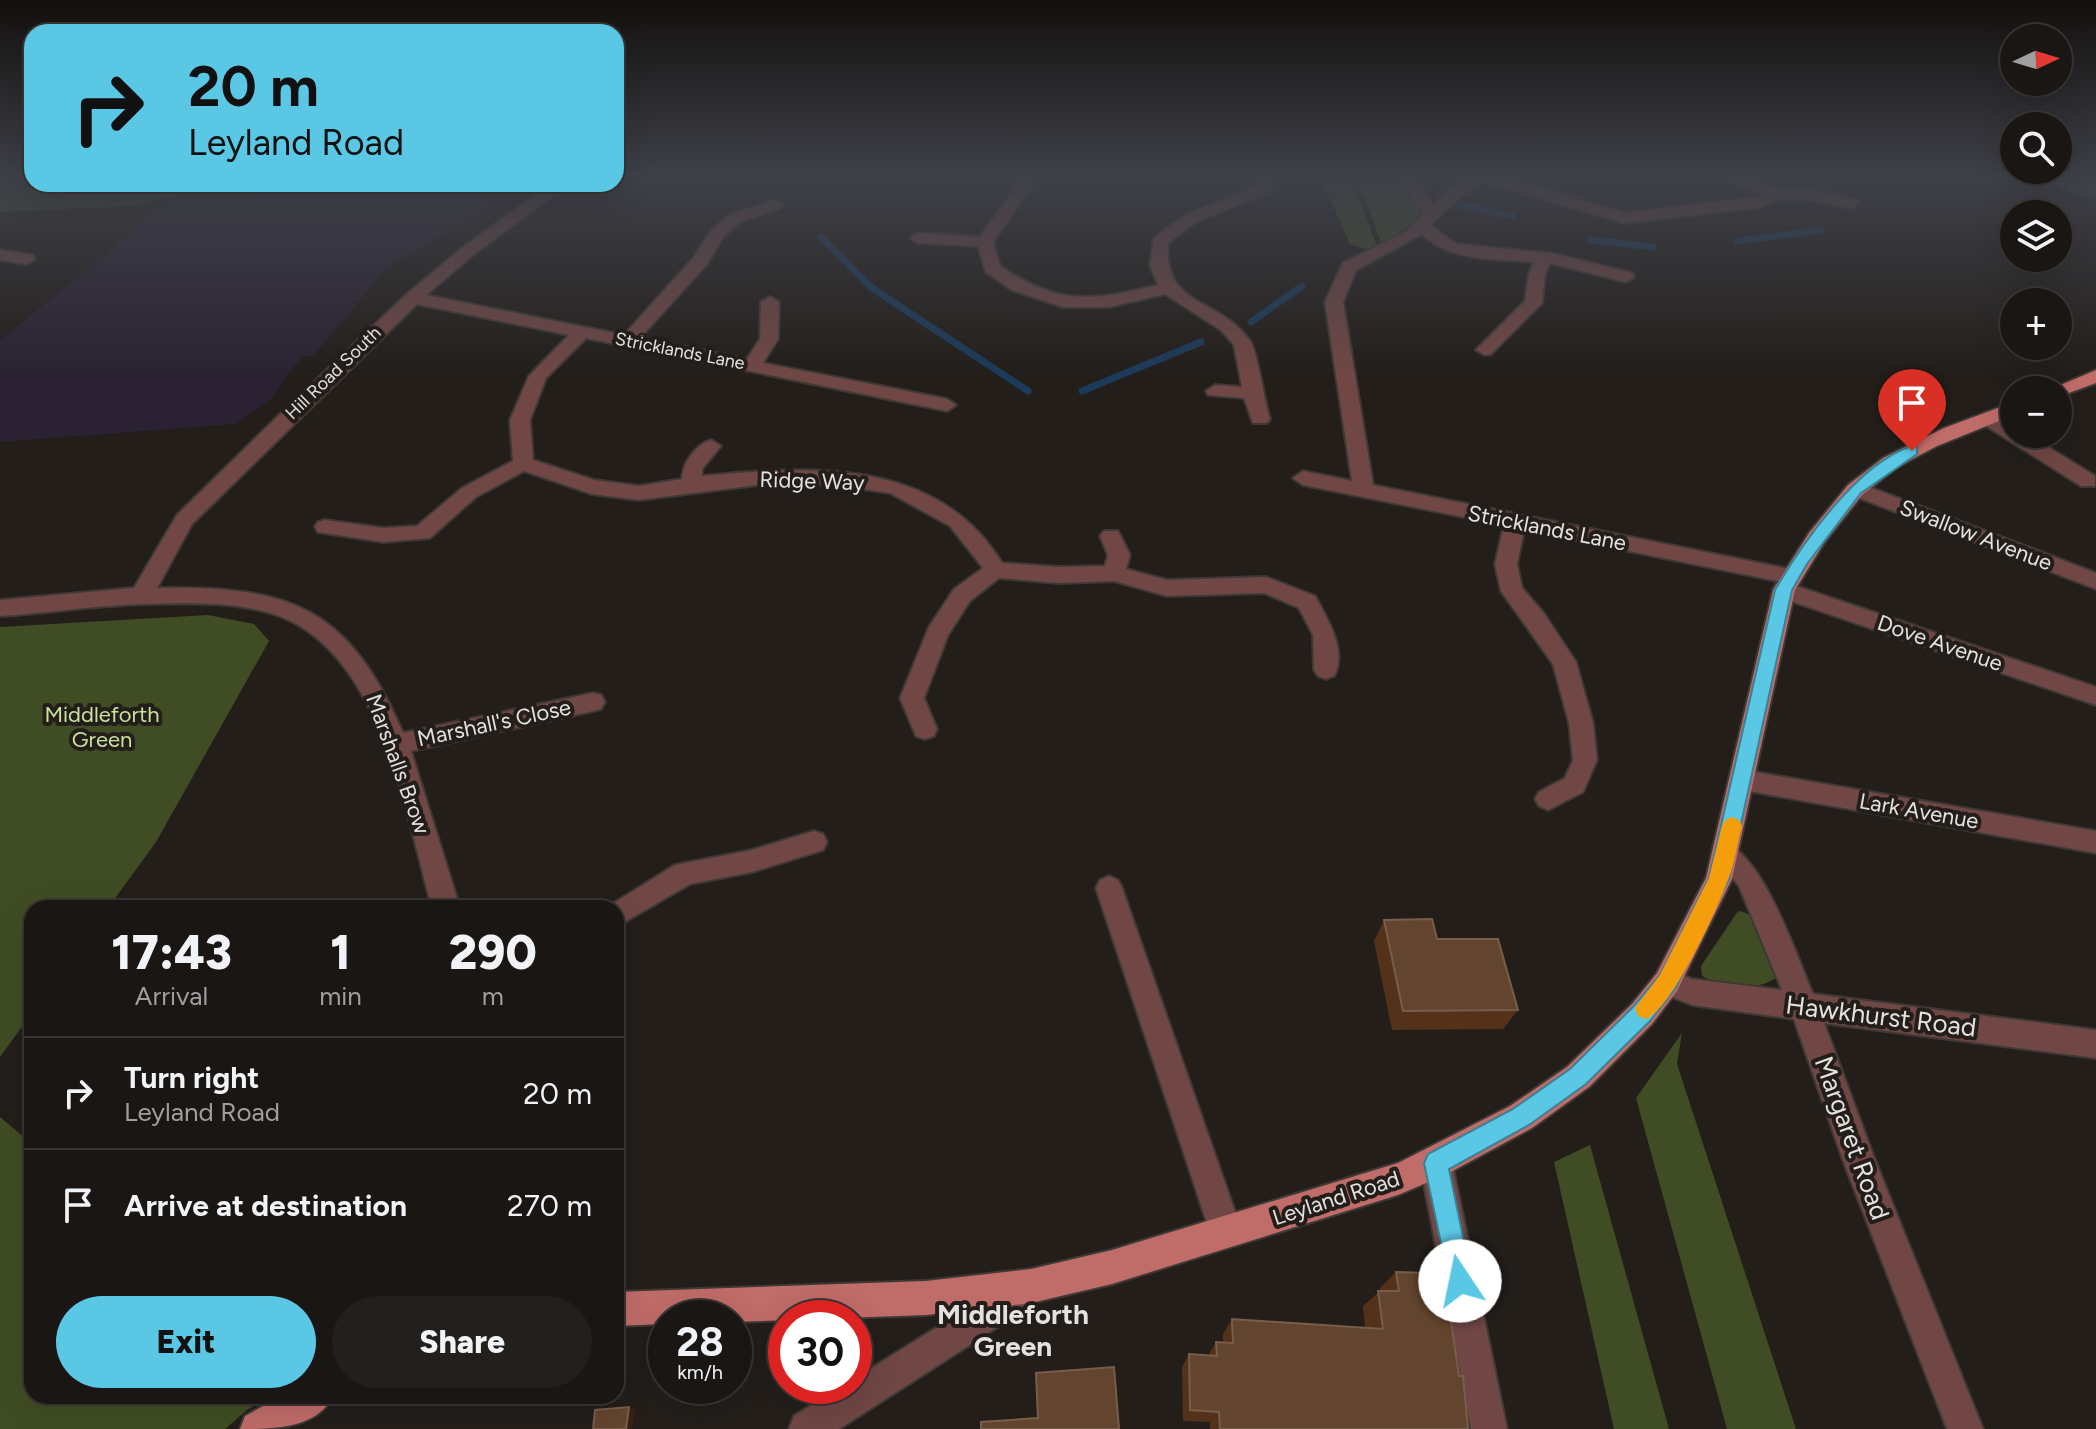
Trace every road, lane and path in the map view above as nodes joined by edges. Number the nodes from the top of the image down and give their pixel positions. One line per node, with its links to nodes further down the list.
1 (985, 242): 11 (street)
2 (480, 243): 12 (street, Hill Road South)
3 (712, 243): 15 (street)
4 (1160, 243): 11 (street)
5 (1396, 243): 32 (street)
6 (1440, 243): 8 (street)
7 (0, 255): 9 (street)
8 (1546, 258): 10 (street); 16 (street)
9 (27, 259)
10 (1626, 277)
11 (1168, 288): 21 (street)
12 (413, 298): 14 (street, Stricklands Lane); 40 (street, Hill Road South)
13 (770, 302): 17 (street)
14 (582, 332): 15 (street, Stricklands Lane); 27 (street)
15 (628, 341): 17 (street, Stricklands Lane)
16 (1485, 350)
17 (752, 366): 22 (street, Stricklands Lane)
18 (2096, 376): 19 (main road)
19 (2072, 385)
20 (1215, 391): 21 (street)
21 (1252, 393): 25 (street)
22 (947, 405)
23 (2000, 413): 24 (main road, Leyland Road)
24 (1987, 418): 29 (street); 31 (main road, Leyland Road)
25 (1260, 419)
26 (711, 446): 30 (street)
27 (523, 464): 30 (street, Ridge Way); 34 (street)
28 (1303, 478): 32 (street, Stricklands Lane)
29 (2088, 481)
30 (692, 484): 36 (street, Ridge Way)
31 (1856, 489): 38 (street, Swallow Avenue); 39 (main road, Leyland Road)
32 (1364, 491): 33 (street, Stricklands Lane)
33 (1515, 522): 39 (street, Stricklands Lane); 48 (street)
34 (325, 527)
35 (1111, 536): 37 (street)
36 (995, 570): 37 (street); 45 (street)
37 (1114, 573): 42 (street)
38 (2096, 581)
39 (1788, 583): 43 (street, Dove Avenue); 47 (main road, Leyland Road)
40 (141, 596): 41 (street, Marshalls Brow); 46 (street, Marshalls Brow)
41 (0, 608)
42 (1326, 670)
43 (2096, 696)
44 (593, 702): 46 (street, Marshall's Close)
45 (925, 729)
46 (396, 744): 53 (street, Marshalls Brow)
47 (1743, 780): 50 (street, Lark Avenue); 51 (main road, Leyland Road)
48 (1548, 799)
49 (814, 842): 54 (street)
50 (2096, 842)
51 (1725, 854): 55 (main road, Leyland Road); 56 (street, Margaret Road)
52 (1109, 888): 59 (street)
53 (444, 900)
54 (624, 910)
55 (1667, 982): 56 (street, Hawkhurst Road); 58 (main road, Leyland Road)
56 (1804, 1007): 57 (street, Hawkhurst Road); 66 (street, Margaret Road)
57 (2096, 1044)
58 (1436, 1163): 59 (main road, Leyland Road); 65 (street)
59 (1226, 1232): 60 (main road, Leyland Road)
60 (1031, 1286): 61 (main road, Leyland Road); 64 (street)
61 (624, 1309)
62 (301, 1404): 63 (main road)
63 (258, 1429)
64 (807, 1429)
65 (1489, 1429)
66 (1965, 1429)

